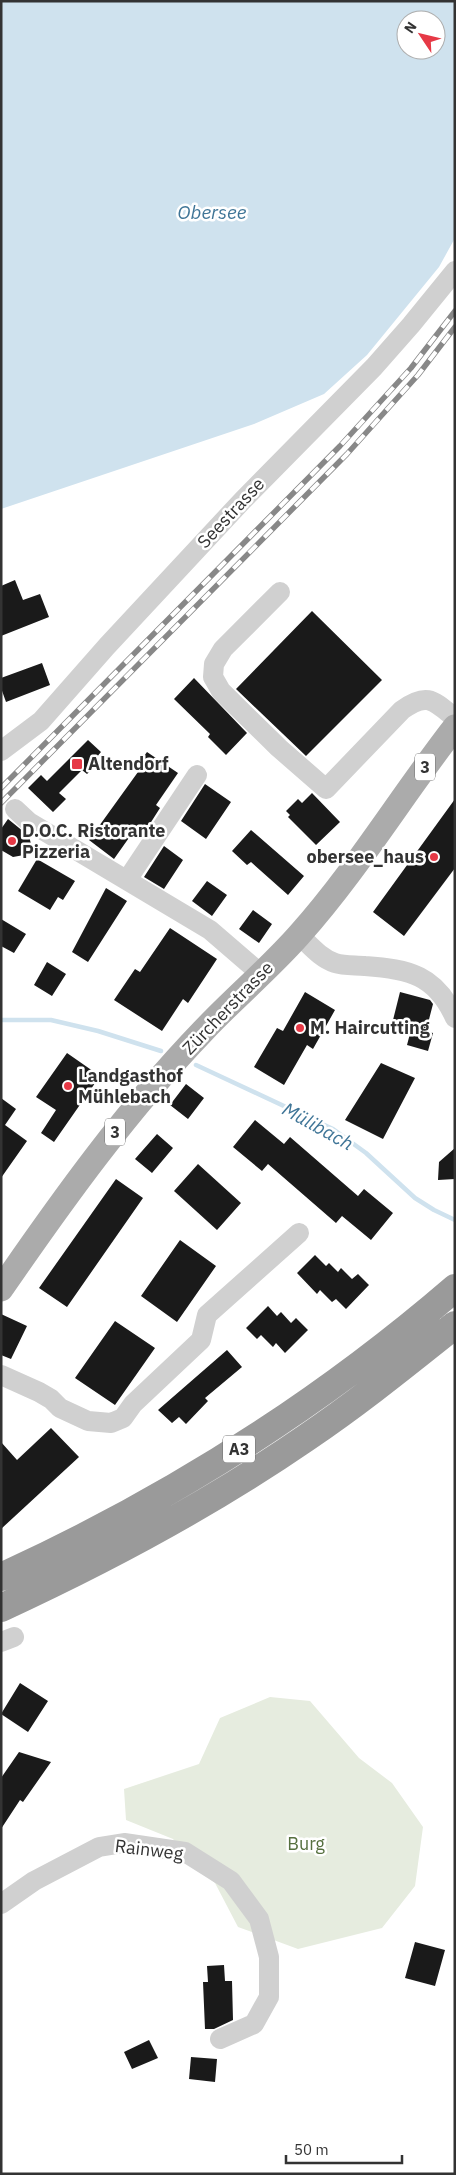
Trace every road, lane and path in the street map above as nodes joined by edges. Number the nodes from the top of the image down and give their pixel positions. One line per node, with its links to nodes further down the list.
1 (455, 271): 5 (street, Seestrasse)
2 (280, 592): 3 (street)
3 (455, 718)
4 (455, 727): 9 (main road, Zürcherstrasse / 3)
5 (1, 751)
6 (196, 775): 8 (street)
7 (15, 809): 8 (street)
8 (127, 880): 10 (street)
9 (299, 935): 10 (main road, Zürcherstrasse / 3); 11 (street)
10 (261, 974): 14 (main road, Zürcherstrasse / 3)
11 (455, 1018)
12 (299, 1233): 16 (street)
13 (455, 1288): 17 (highway, A3)
14 (1, 1289)
15 (455, 1325): 18 (highway, A3)
16 (1, 1374)
17 (1, 1576)
18 (1, 1608)
19 (1, 1904): 20 (street, Rainweg)
20 (220, 2039)

